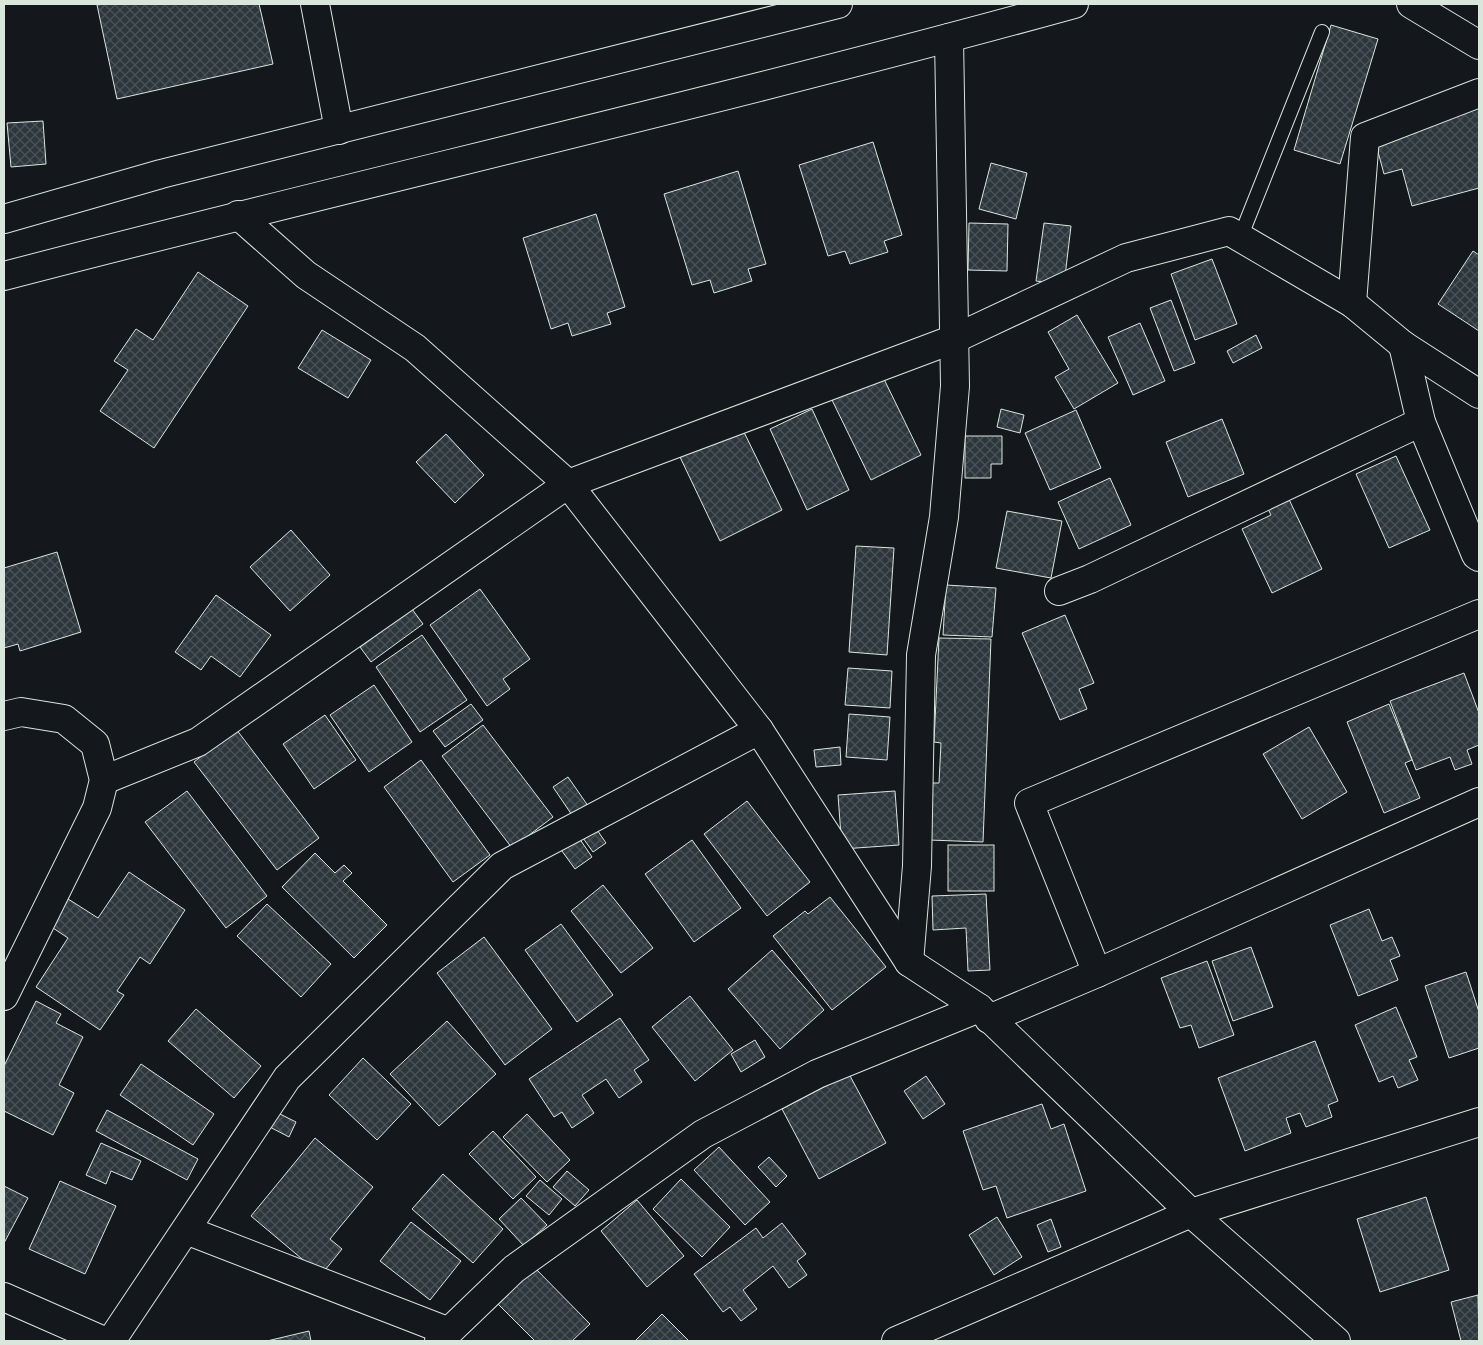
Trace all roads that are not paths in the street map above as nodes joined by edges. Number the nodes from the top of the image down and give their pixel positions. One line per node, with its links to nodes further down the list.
1 (315, 4): 9 (street)
2 (838, 4): 9 (street)
3 (1074, 4): 6 (street)
4 (1410, 4): 7 (street)
5 (1322, 32): 12 (lane)
6 (949, 38): 10 (street); 15 (street)
7 (1479, 45)
8 (1479, 93): 14 (street)
9 (339, 130): 11 (street)
10 (238, 215): 13 (street); 19 (street)
11 (4, 219)
12 (1240, 238): 14 (street); 15 (street)
13 (4, 276)
14 (1352, 303): 16 (street)
15 (954, 339): 19 (street); 27 (street)
16 (1403, 345): 17 (street); 18 (street)
17 (1479, 394)
18 (1421, 422): 20 (street); 21 (street)
19 (568, 484): 24 (street); 25 (street)
20 (1479, 557)
21 (1060, 590)
22 (1479, 614): 28 (street)
23 (4, 716): 25 (street)
24 (759, 730): 27 (street); 33 (street)
25 (104, 780): 29 (street)
26 (1479, 802): 28 (street)
27 (909, 962): 30 (street)
28 (1097, 973): 30 (street)
29 (4, 996)
30 (984, 1013): 32 (street); 35 (street)
31 (1479, 1122): 32 (street)
32 (1191, 1213): 38 (street); 39 (street)
33 (186, 1230): 35 (street); 37 (street)
34 (4, 1297): 36 (street)
35 (443, 1336)
36 (104, 1341)
37 (111, 1341)
38 (896, 1341)
39 (1336, 1341)

